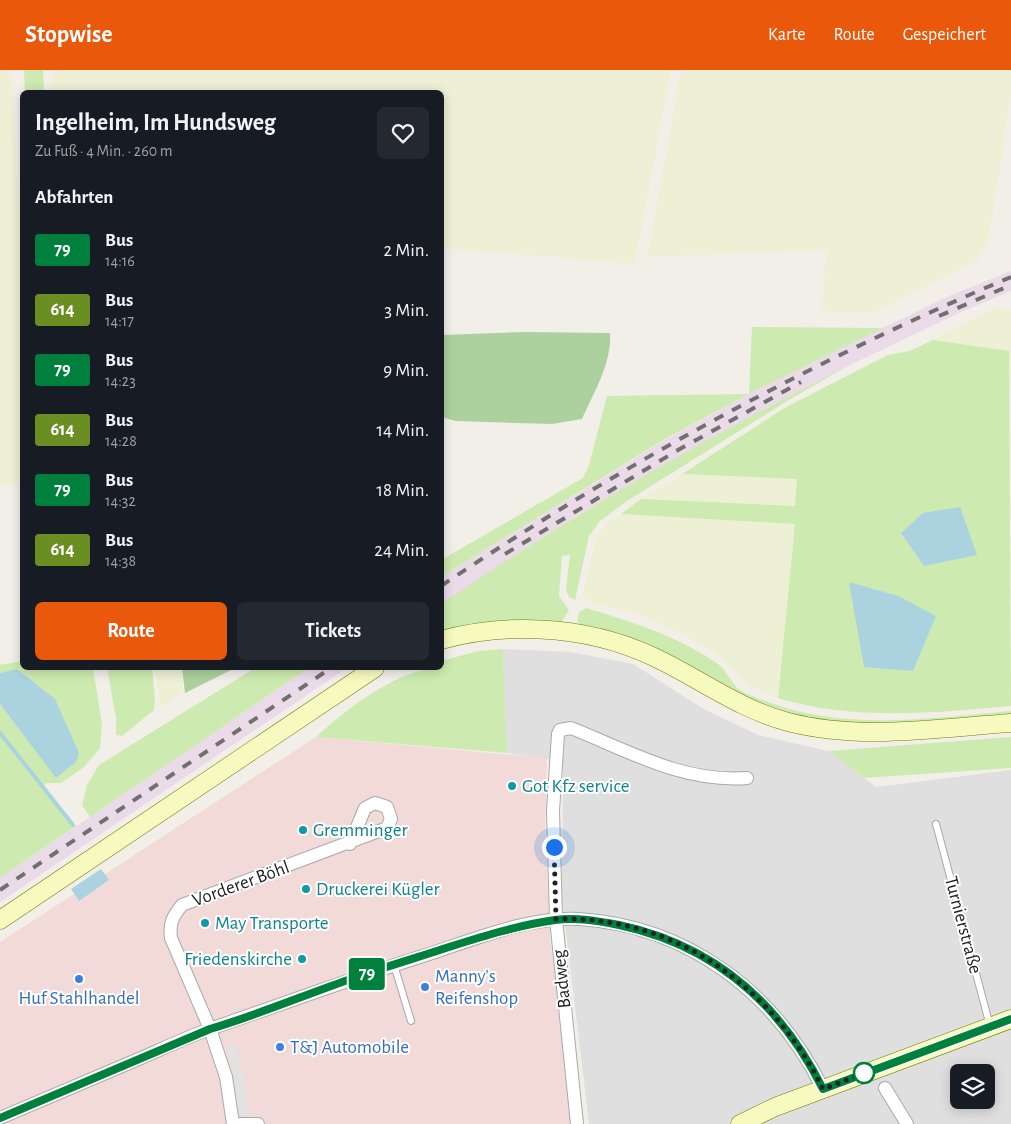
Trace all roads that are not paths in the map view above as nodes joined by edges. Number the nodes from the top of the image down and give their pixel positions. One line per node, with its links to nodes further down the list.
1 (444, 639): 3 (main road)
2 (372, 670): 8 (main road)
3 (1011, 723)
4 (747, 778): 7 (street, Badweg)
5 (936, 824): 12 (lane, Turnierstraße)
6 (350, 844): 13 (street, Vorderer Böhl)
7 (556, 919): 9 (street); 15 (street); 20 (street, Badweg)
8 (0, 920)
9 (394, 965): 11 (lane); 13 (street)
10 (1011, 1019): 12 (main road)
11 (411, 1021)
12 (990, 1026): 15 (main road)
13 (210, 1029): 16 (street); 17 (street, Vorderer Böhl)
14 (885, 1088): 22 (street)
15 (823, 1089): 21 (main road)
16 (0, 1118)
17 (233, 1124)
18 (240, 1124): 19 (street)
19 (258, 1124)
20 (577, 1124)
21 (740, 1124)
22 (907, 1124)

